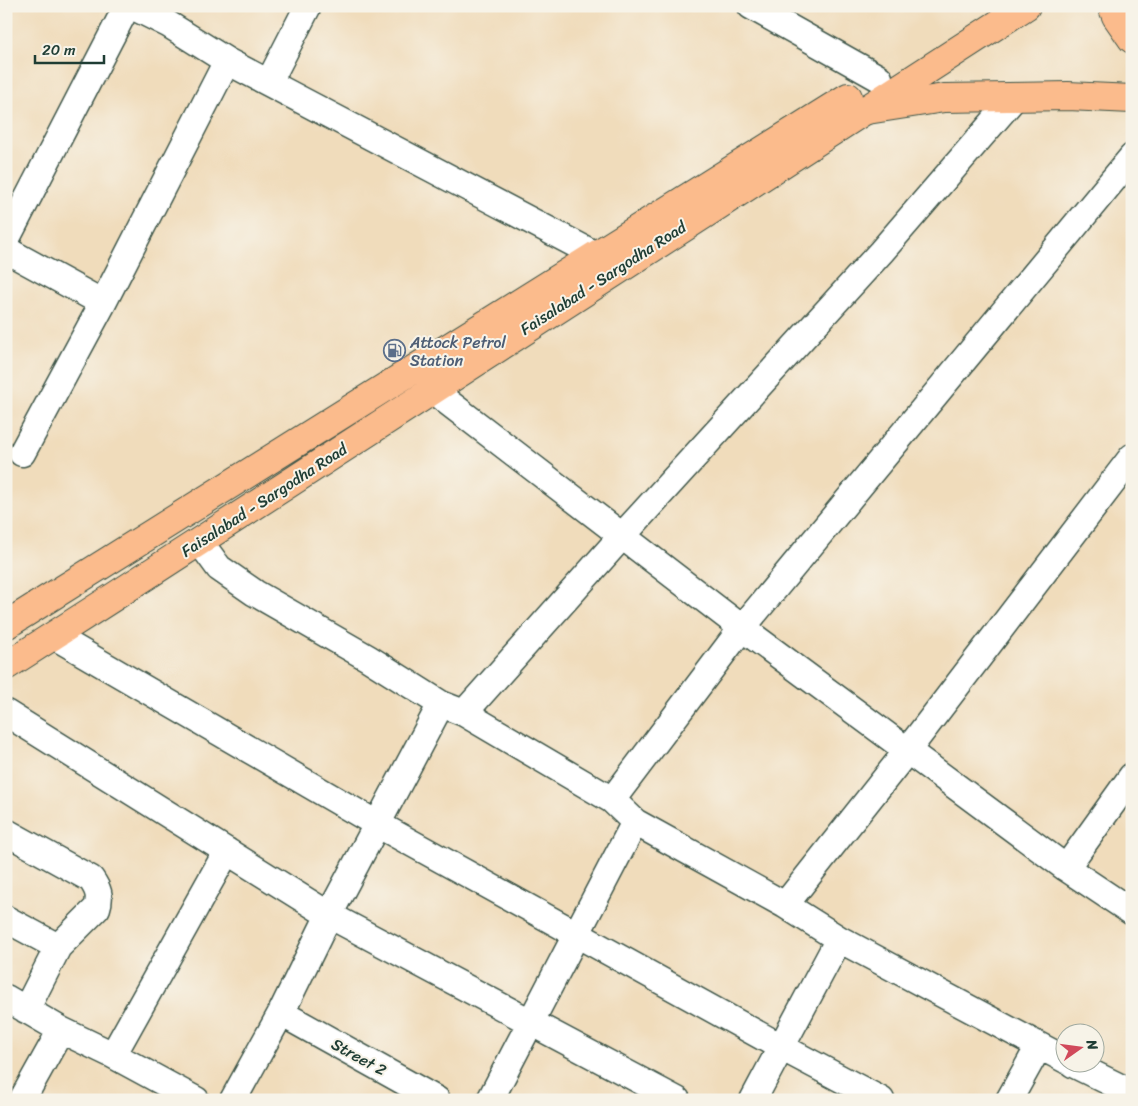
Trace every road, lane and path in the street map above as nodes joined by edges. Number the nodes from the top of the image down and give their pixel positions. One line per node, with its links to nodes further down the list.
1 (127, 6): 18 (street)
2 (132, 6): 9 (street)
3 (308, 6): 13 (street)
4 (750, 6): 8 (street)
5 (992, 6): 12 (main road, Faisalabad - Sargodha Road)
6 (1026, 6): 16 (main road, Faisalabad - Sargodha Road)
7 (1112, 6): 10 (main road)
8 (777, 13): 12 (street)
9 (173, 15): 11 (street)
10 (1132, 39)
11 (227, 61): 13 (street); 21 (street)
12 (878, 78): 20 (main road, Faisalabad - Sargodha Road)
13 (269, 82): 20 (street)
14 (1015, 97): 15 (main road); 16 (main road); 25 (street)
15 (1132, 99)
16 (861, 111): 22 (main road, Faisalabad - Sargodha Road)
17 (1132, 157): 28 (street)
18 (6, 240)
19 (6, 250): 21 (street)
20 (596, 255): 27 (main road, Faisalabad - Sargodha Road)
21 (103, 303): 23 (street)
22 (432, 390): 25 (street); 26 (main road, Faisalabad - Sargodha Road)
23 (22, 452)
24 (1132, 457): 33 (street)
25 (622, 536): 28 (street); 31 (street)
26 (200, 542): 29 (main road, Faisalabad - Sargodha Road); 31 (street)
27 (6, 625)
28 (742, 628): 33 (street); 35 (street)
29 (54, 636): 30 (main road, Faisalabad - Sargodha Road); 37 (street)
30 (6, 666)
31 (453, 708): 35 (street); 37 (street)
32 (6, 713): 39 (street)
33 (908, 751): 40 (street); 41 (street)
34 (1132, 776): 40 (street)
35 (612, 800): 36 (street)
36 (635, 822): 41 (street); 45 (street)
37 (377, 824): 43 (street); 45 (street)
38 (6, 832): 47 (street)
39 (227, 851): 43 (street); 54 (street)
40 (1066, 868): 42 (street)
41 (785, 905): 46 (street)
42 (1132, 912)
43 (329, 915): 49 (street); 50 (street)
44 (6, 919): 47 (street)
45 (577, 934): 50 (street); 53 (street)
46 (840, 939): 52 (street); 53 (street)
47 (58, 947): 48 (street)
48 (16, 1004): 51 (street)
49 (281, 1013): 60 (street); 61 (street, Street 2)
50 (531, 1022): 62 (street); 63 (street)
51 (61, 1030): 54 (street); 58 (street)
52 (1039, 1046): 55 (street); 66 (street)
53 (781, 1047): 64 (street); 65 (street)
54 (113, 1055): 59 (street)
55 (1056, 1055)
56 (1093, 1074): 57 (street)
57 (1132, 1093)
58 (22, 1100)
59 (196, 1100)
60 (233, 1100)
61 (437, 1100)
62 (490, 1100)
63 (677, 1100)
64 (753, 1100)
65 (882, 1100)
66 (1009, 1100)

